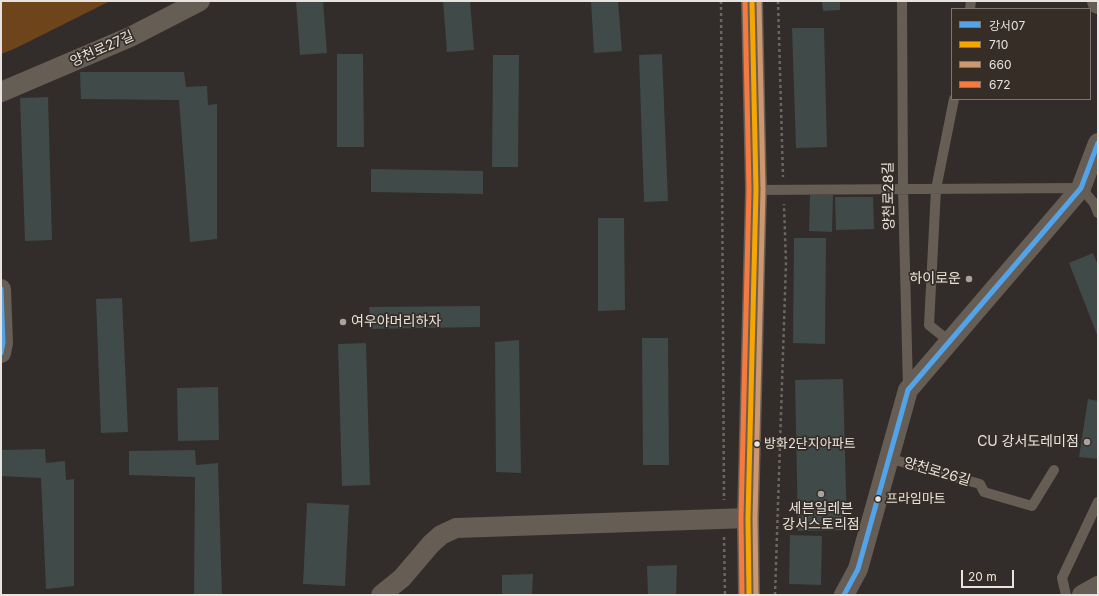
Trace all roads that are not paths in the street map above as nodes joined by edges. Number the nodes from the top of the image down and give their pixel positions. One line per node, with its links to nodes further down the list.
1 (200, 1): 6 (street, 양천로27길)
2 (752, 1): 12 (main road)
3 (902, 1): 10 (lane, 양천로28길)
4 (1097, 1): 5 (street)
5 (1098, 4)
6 (1, 92)
7 (954, 100): 11 (lane)
8 (1098, 143): 9 (street, 양천로26길)
9 (1081, 188): 11 (lane); 13 (lane); 15 (street, 양천로26길)
10 (903, 189): 11 (lane); 12 (lane); 17 (lane, 양천로28길)
11 (936, 189): 15 (lane)
12 (756, 190): 21 (main road)
13 (1098, 213)
14 (1, 289): 16 (street)
15 (949, 341): 17 (street, 양천로26길)
16 (1, 353)
17 (908, 390): 18 (street, 양천로26길)
18 (888, 458): 19 (lane, 양천로26길); 25 (street, 양천로26길)
19 (1054, 470)
20 (1098, 502): 26 (lane)
21 (748, 518): 23 (street); 24 (main road)
22 (1098, 586): 27 (street)
23 (381, 595)
24 (749, 595)
25 (844, 595)
26 (1066, 595)
27 (1082, 595)

